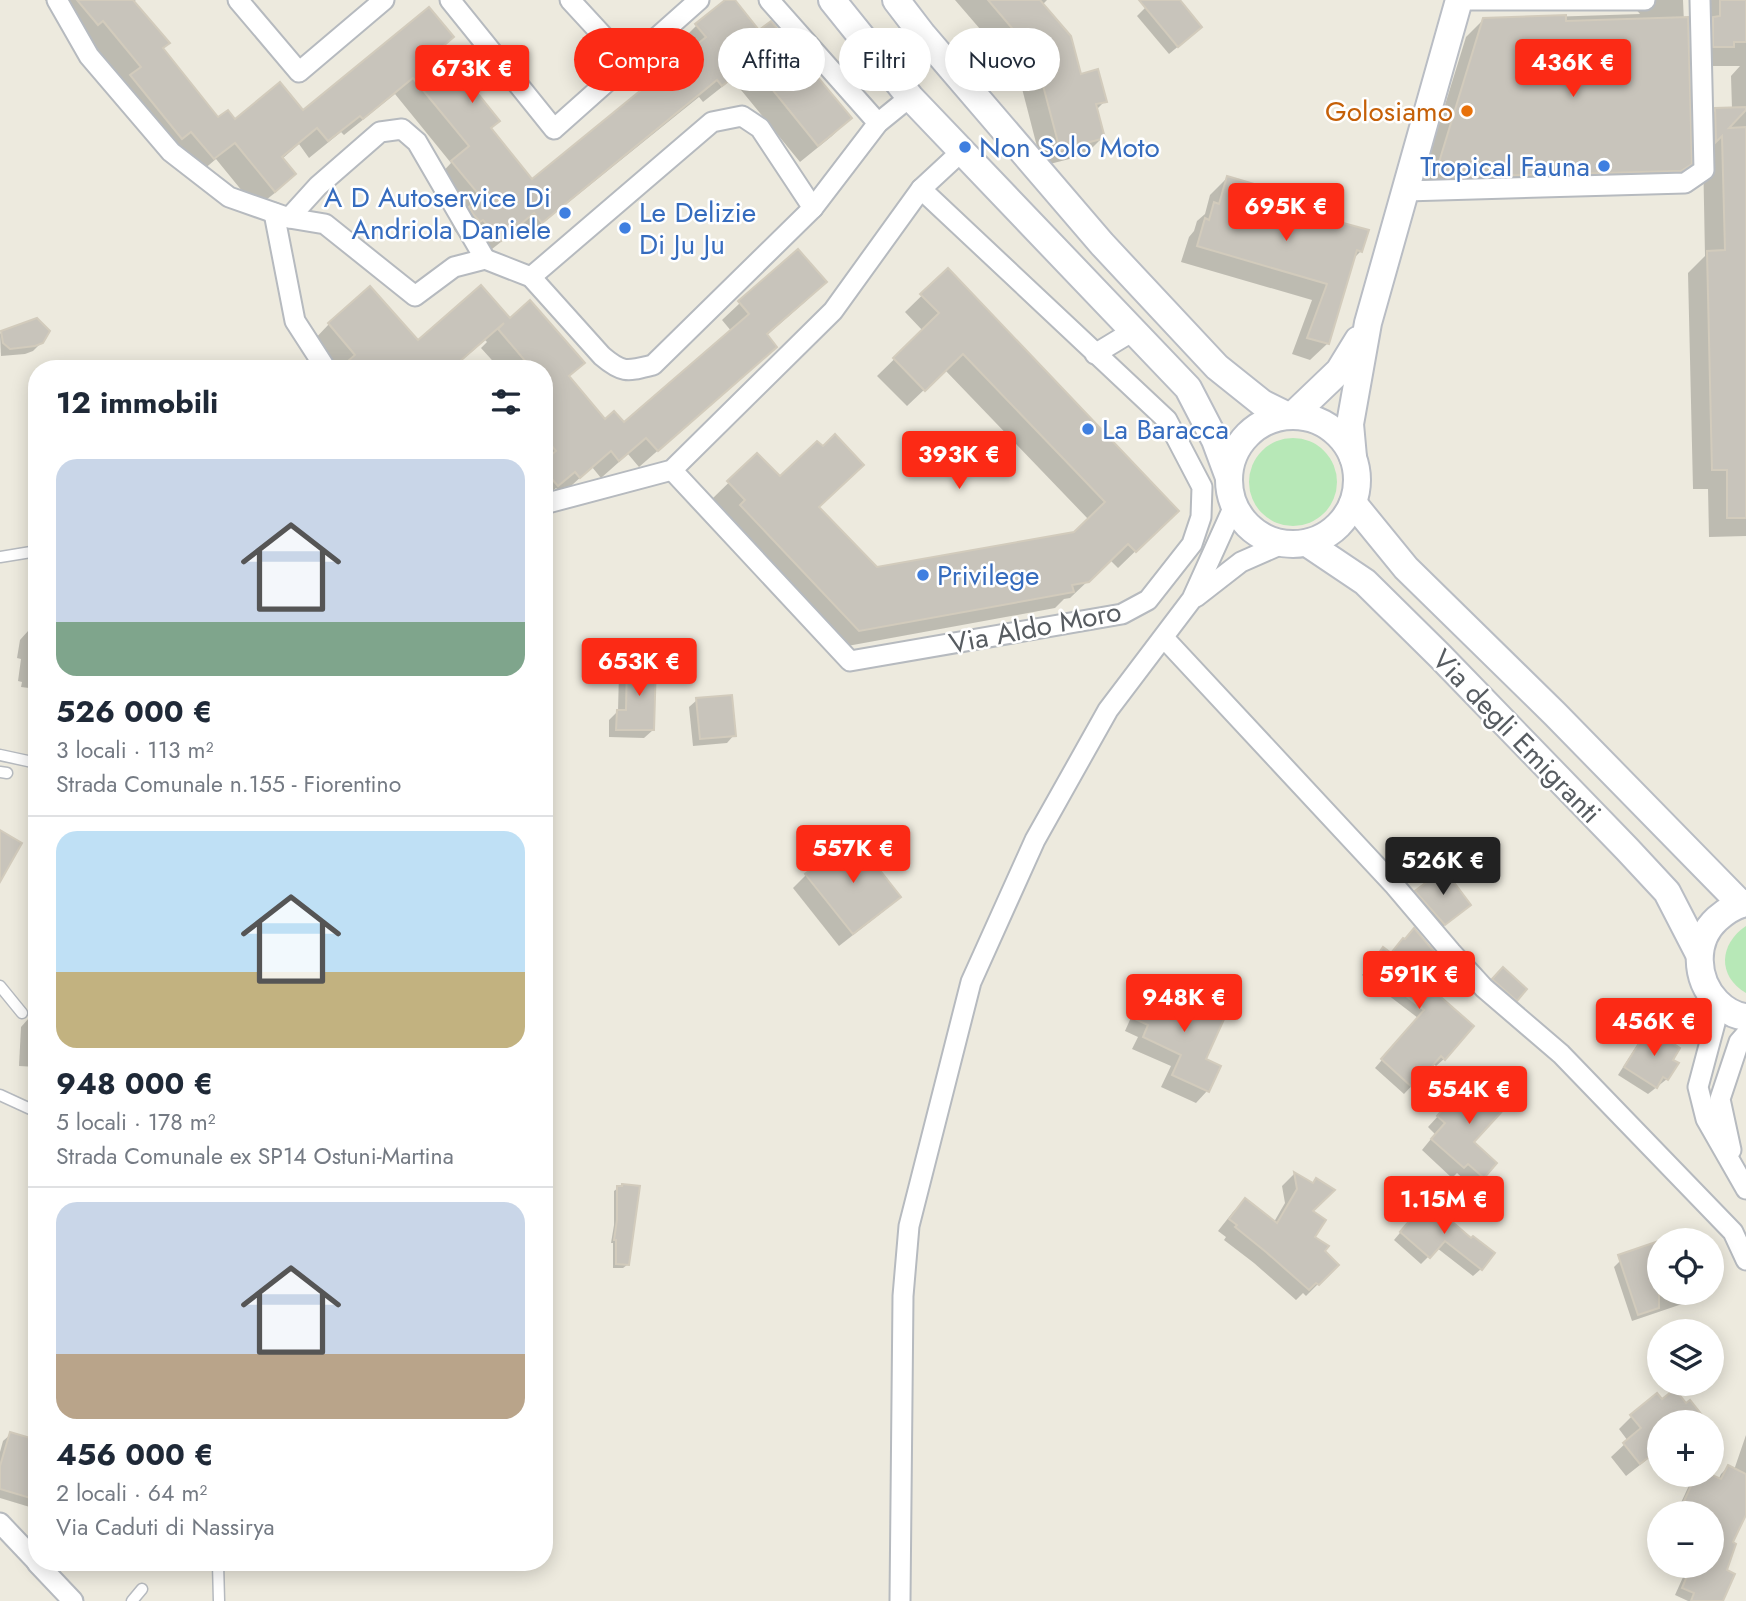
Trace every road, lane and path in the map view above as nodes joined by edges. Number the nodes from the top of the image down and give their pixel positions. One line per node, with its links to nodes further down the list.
1 (57, 0): 22 (street)
2 (238, 0): 3 (street)
3 (384, 0)
4 (570, 0): 13 (street)
5 (699, 0): 14 (street)
6 (769, 0): 17 (street)
7 (832, 0): 16 (main road)
8 (896, 0): 29 (main road)
9 (1459, 0): 10 (street); 20 (main road)
10 (1645, 0)
11 (1700, 0): 20 (street)
12 (455, 2): 15 (street)
13 (596, 28)
14 (668, 28)
15 (598, 91)
16 (910, 97): 17 (street); 18 (main road)
17 (878, 123): 21 (street)
18 (962, 152): 19 (street); 26 (main road)
19 (921, 189): 27 (street, Via Aldo Moro); 31 (street)
20 (1406, 191): 25 (main road)
21 (813, 208): 24 (street); 24 (street)
22 (282, 215): 23 (street); 23 (street); 28 (street)
23 (485, 259): 24 (street)
24 (531, 277)
25 (1368, 323): 29 (main road); 30 (main road)
26 (1133, 331): 27 (street); 32 (main road)
27 (1095, 354): 31 (street, Via Aldo Moro)
28 (320, 360)
29 (1290, 416): 30 (main road); 32 (main road)
30 (1353, 457): 34 (main road)
31 (672, 470): 33 (street)
32 (1228, 475): 35 (main road)
33 (553, 502)
34 (1353, 503): 36 (main road); 43 (main road, Via degli Emigranti)
35 (1234, 506): 36 (main road); 39 (street)
36 (1295, 543): 39 (street); 44 (main road, Via degli Emigranti)
37 (28, 552): 38 (lane)
38 (0, 557)
39 (1192, 599): 40 (street)
40 (1164, 638): 53 (street); 62 (street)
41 (0, 755): 42 (lane)
42 (28, 761)
43 (1743, 903): 44 (main road, Via degli Emigranti)
44 (1700, 965): 47 (main road, Via degli Emigranti); 51 (street)
45 (0, 986): 46 (lane)
46 (22, 1013)
47 (1746, 1017)
48 (1746, 1034): 51 (street)
49 (0, 1095): 50 (lane)
50 (28, 1108)
51 (1735, 1168): 52 (street)
52 (1746, 1189)
53 (1746, 1260)
54 (0, 1523): 55 (street)
55 (28, 1553)
56 (45, 1571): 59 (street)
57 (218, 1571): 61 (lane)
58 (142, 1590): 60 (lane)
59 (73, 1601)
60 (132, 1601)
61 (219, 1601)
62 (900, 1601)

